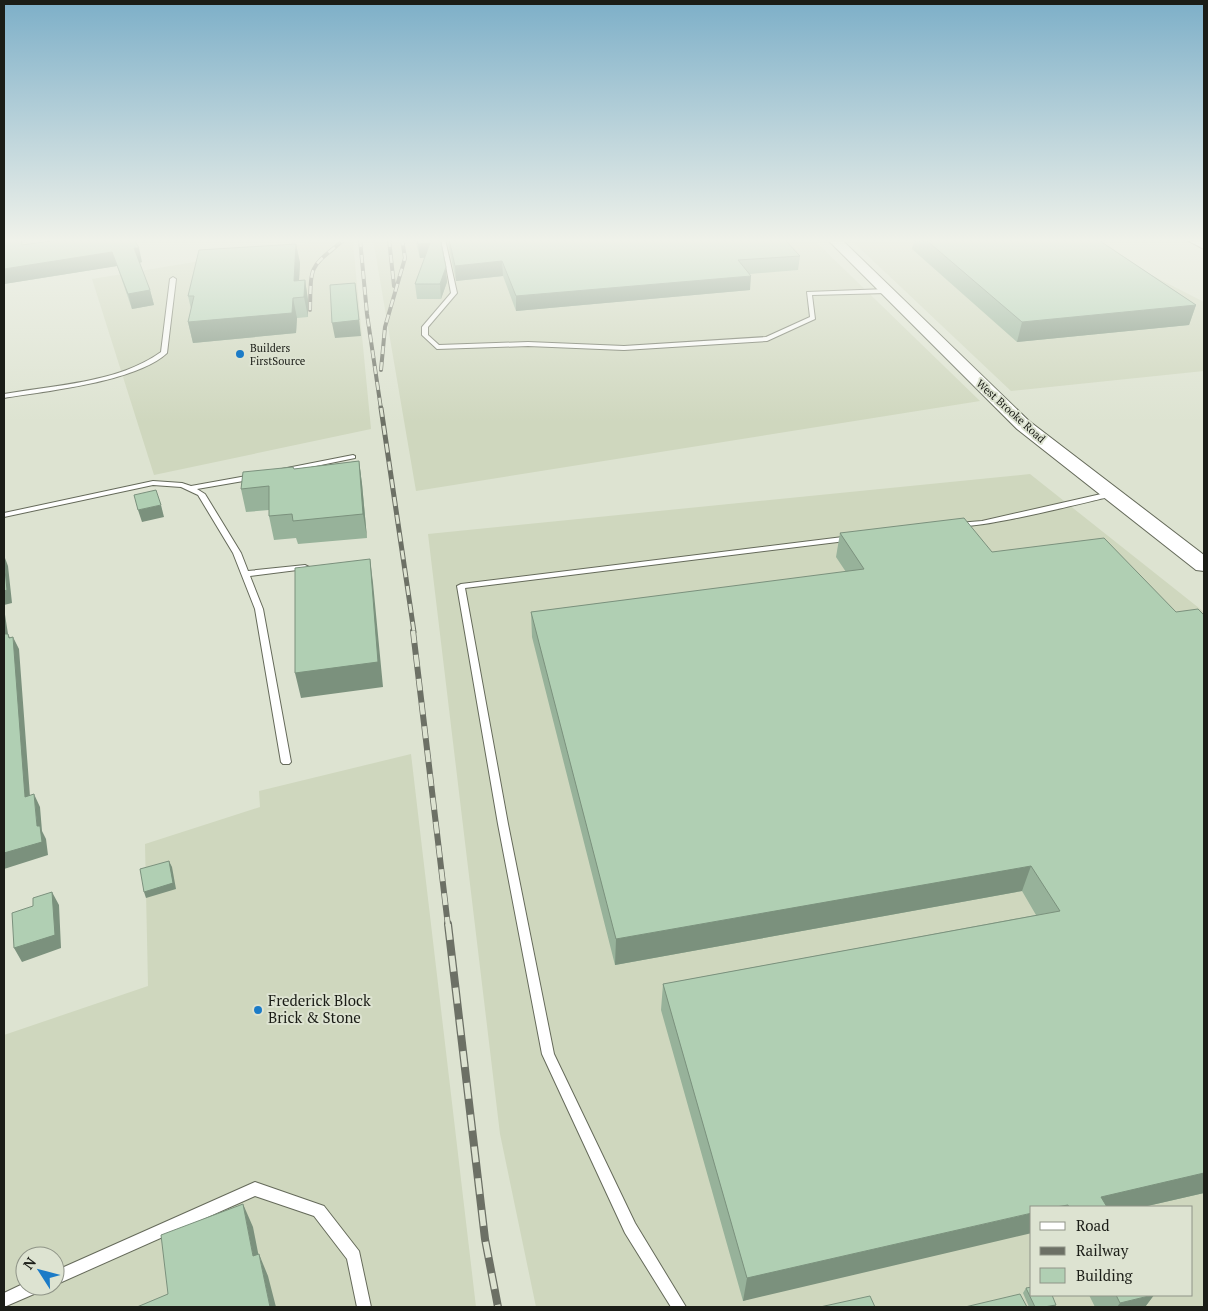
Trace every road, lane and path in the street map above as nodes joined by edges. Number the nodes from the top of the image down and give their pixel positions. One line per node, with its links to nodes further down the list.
1 (170, 300): 5 (lane)
2 (448, 300): 3 (lane)
3 (810, 300)
4 (896, 300): 10 (street, West Brooke Road)
5 (4, 396)
6 (353, 457): 7 (lane)
7 (278, 472)
8 (259, 475): 9 (lane)
9 (193, 488): 11 (lane); 16 (lane)
10 (1110, 494): 12 (lane); 14 (street, West Brooke Road)
11 (4, 515)
12 (952, 526)
13 (864, 537): 20 (lane)
14 (1204, 565)
15 (313, 566): 16 (lane)
16 (246, 574): 17 (lane)
17 (286, 762)
18 (65, 1274): 19 (lane)
19 (364, 1307)
20 (679, 1307)

